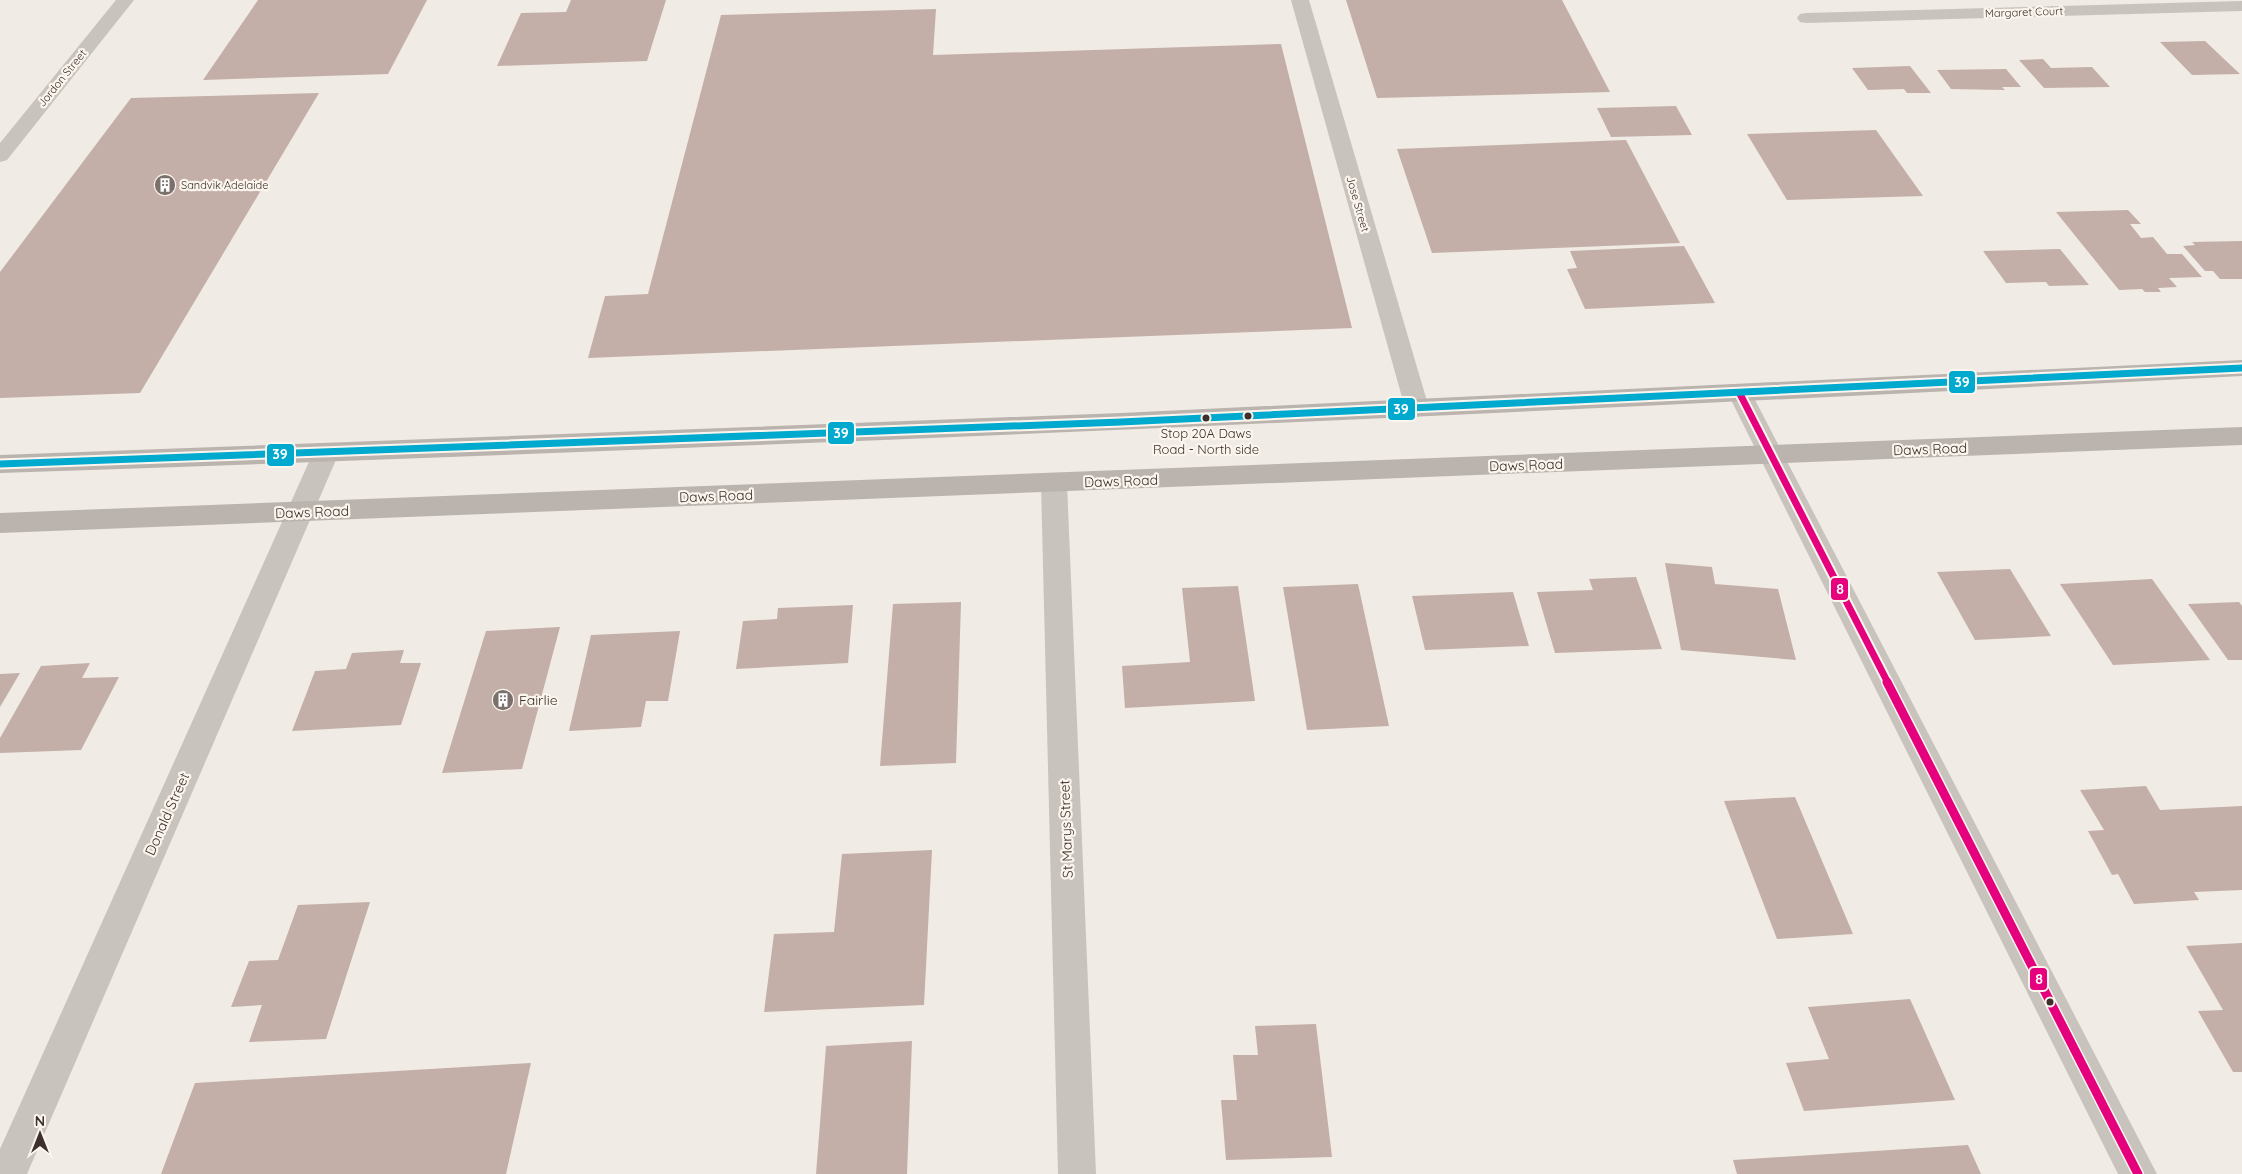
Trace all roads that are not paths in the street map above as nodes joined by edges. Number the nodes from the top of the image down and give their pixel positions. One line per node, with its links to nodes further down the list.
1 (125, 0): 5 (street, Jordon Street)
2 (1300, 0): 8 (street, Jose Street)
3 (2242, 6): 4 (street, Margaret Court)
4 (1806, 18)
5 (0, 156)
6 (2242, 368): 7 (main road)
7 (1740, 394): 8 (main road); 11 (street)
8 (1417, 408): 10 (main road)
9 (2242, 436): 11 (main road, Daws Road)
10 (326, 453): 12 (main road); 14 (street, Donald Street)
11 (1772, 456): 13 (main road, Daws Road); 18 (street)
12 (0, 464)
13 (1054, 484): 14 (main road, Daws Road); 17 (street, St Marys Street)
14 (300, 512): 15 (main road, Daws Road); 16 (street, Donald Street)
15 (0, 523)
16 (8, 1174)
17 (1077, 1174)
18 (2138, 1174)

